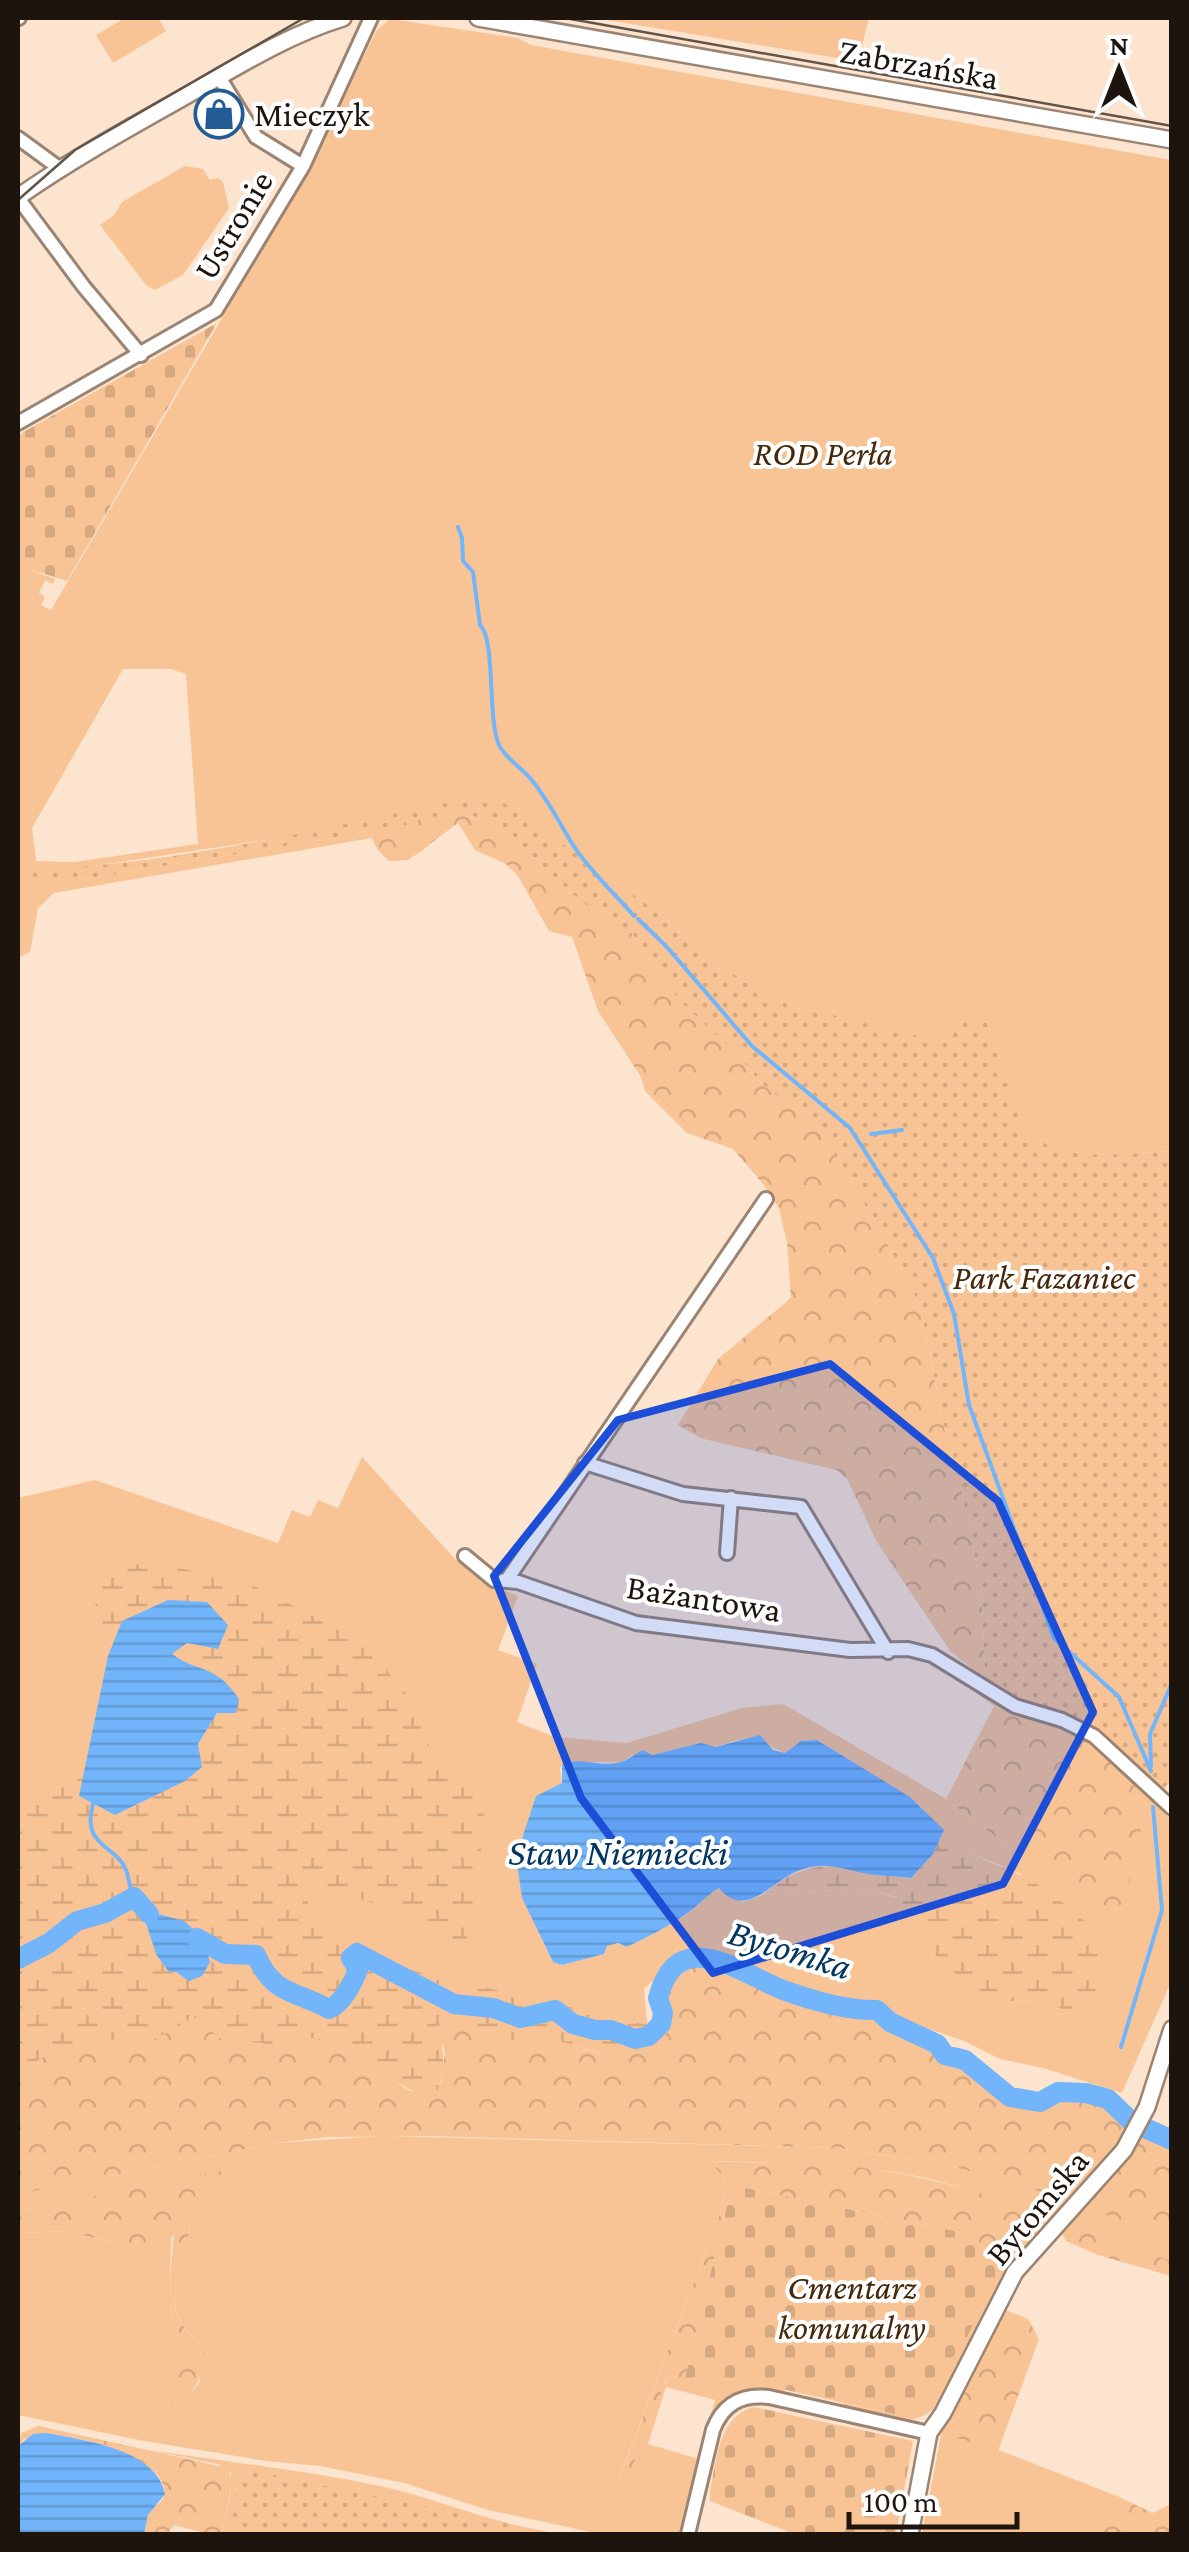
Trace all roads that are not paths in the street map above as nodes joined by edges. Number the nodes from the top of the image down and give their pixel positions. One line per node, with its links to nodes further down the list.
1 (343, 18): 4 (street)
2 (371, 18): 7 (street, Ustronie)
3 (478, 18): 6 (street, Zabrzańska)
4 (219, 77): 7 (street); 8 (street)
5 (18, 138): 8 (street)
6 (1172, 140)
7 (303, 166): 10 (street, Ustronie)
8 (59, 168): 9 (street)
9 (18, 197): 10 (street)
10 (142, 354): 11 (street, Ustronie)
11 (18, 423)
12 (766, 1199): 13 (street)
13 (585, 1463): 14 (street); 17 (street)
14 (731, 1498): 15 (street); 18 (street)
15 (727, 1553)
16 (465, 1556): 17 (street, Bażantowa)
17 (506, 1581): 18 (street, Bażantowa)
18 (888, 1652): 19 (street, Bażantowa)
19 (1172, 1808)
20 (1172, 2029): 21 (street, Bytomska)
21 (929, 2433): 22 (street); 23 (street, Bytomska)
22 (688, 2534)
23 (910, 2534)

